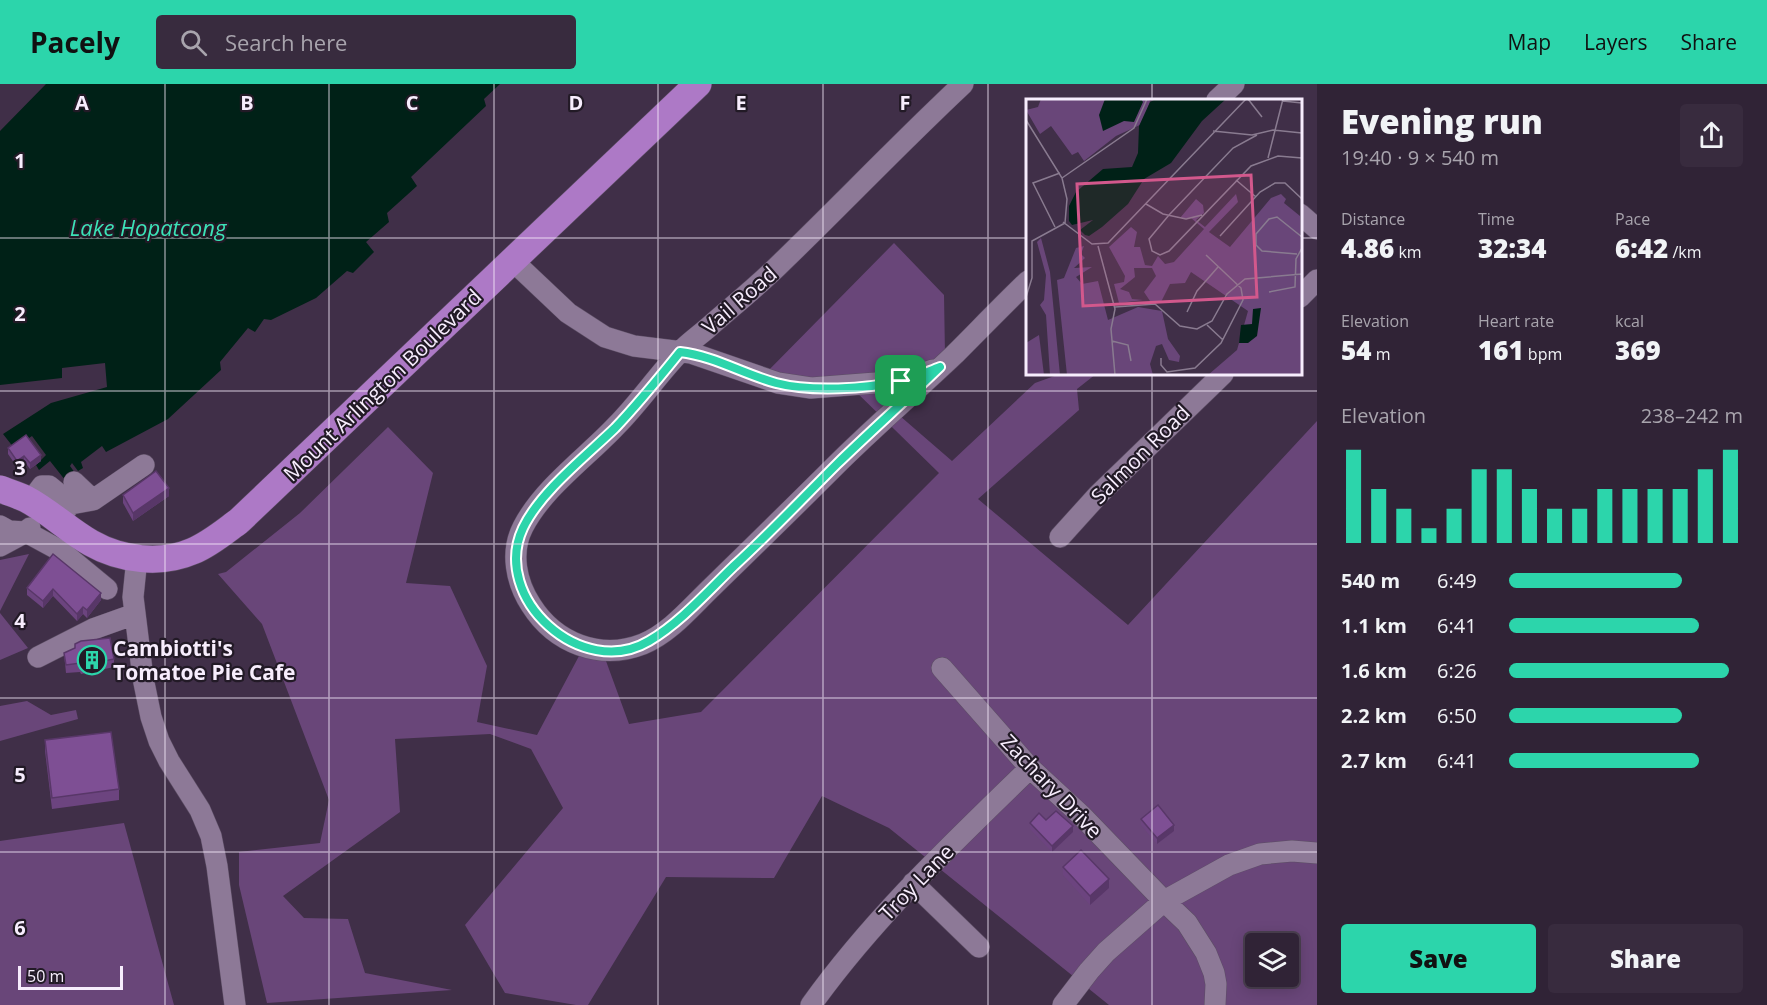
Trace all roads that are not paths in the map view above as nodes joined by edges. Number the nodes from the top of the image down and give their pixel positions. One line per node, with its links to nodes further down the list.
1 (698, 84): 7 (main road, Mount Arlington Boulevard)
2 (963, 84): 11 (street, Vail Road)
3 (1234, 84): 4 (street)
4 (1217, 99)
5 (1302, 216): 6 (street)
6 (1317, 229)
7 (513, 261): 11 (street); 24 (main road, Mount Arlington Boulevard)
8 (1317, 280): 10 (street)
9 (1026, 283): 12 (street, Vail Road)
10 (1302, 295)
11 (680, 352): 12 (street); 12 (street, Vail Road)
12 (940, 367)
13 (1221, 375): 22 (street, Salmon Road)
14 (144, 465): 18 (street)
15 (0, 468): 19 (main road)
16 (74, 482): 18 (street)
17 (0, 489): 19 (main road)
18 (93, 500): 19 (street)
19 (46, 508): 21 (street); 24 (main road, Mount Arlington Boulevard)
20 (0, 526): 21 (street)
21 (26, 532): 23 (street); 25 (street)
22 (1060, 537)
23 (0, 546)
24 (137, 558): 26 (street)
25 (107, 589)
26 (135, 614): 27 (street); 34 (street)
27 (38, 657)
28 (942, 668): 29 (street, Zachary Drive)
29 (1029, 768): 31 (street, Troy Lane); 32 (street, Zachary Drive)
30 (1317, 853): 32 (street)
31 (913, 883): 33 (street); 35 (street, Troy Lane)
32 (1164, 901): 36 (street); 37 (street, Zachary Drive)
33 (979, 947)
34 (235, 1005)
35 (811, 1005)
36 (1063, 1005)
37 (1215, 1005)

